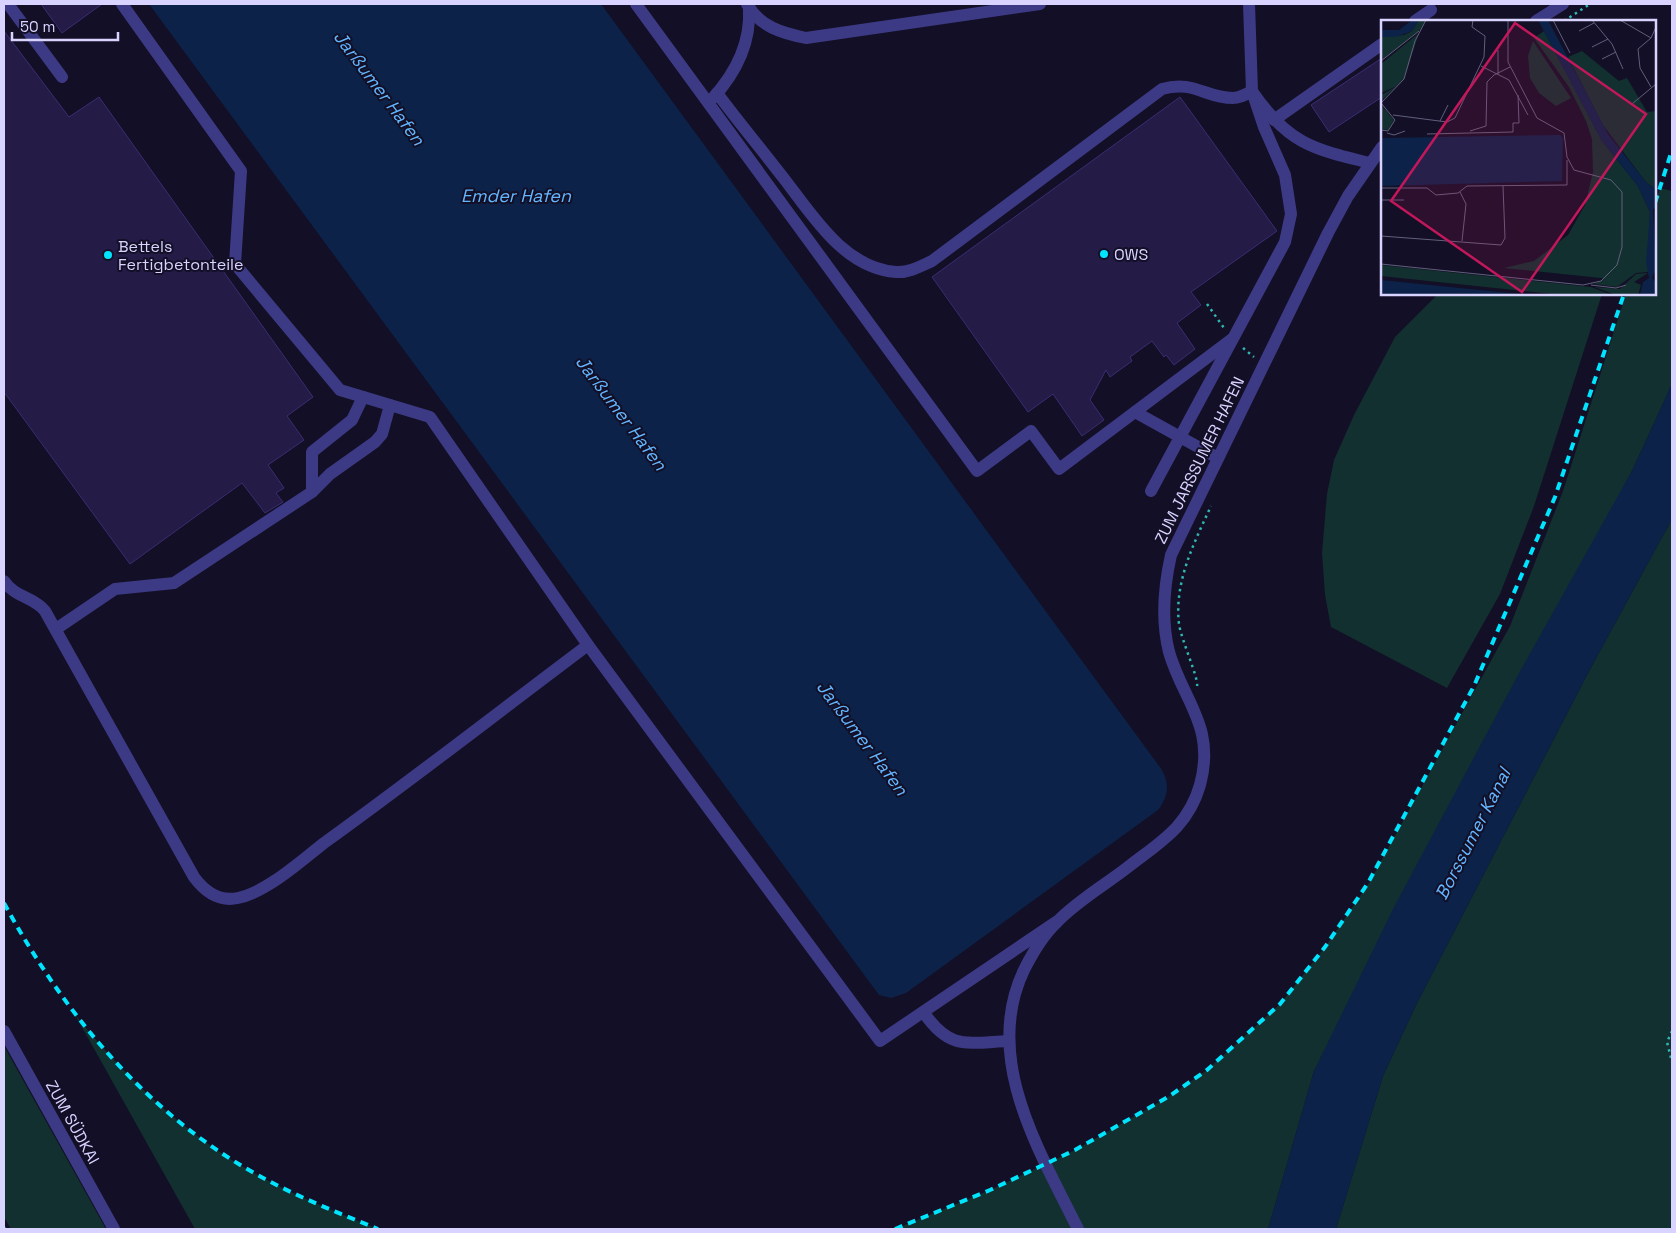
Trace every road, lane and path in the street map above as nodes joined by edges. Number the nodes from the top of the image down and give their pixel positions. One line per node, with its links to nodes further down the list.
1 (8, 4): 14 (street)
2 (122, 4): 22 (street)
3 (636, 4): 17 (street)
4 (1040, 4): 8 (street)
5 (1249, 4): 15 (street)
6 (1563, 4): 11 (street)
7 (1590, 4): 12 (path)
8 (748, 6): 16 (street)
9 (1431, 10): 10 (street)
10 (1416, 20)
11 (1538, 20)
12 (1566, 20)
13 (1381, 45): 18 (street)
14 (62, 77)
15 (1252, 91): 16 (street); 18 (street); 21 (street)
16 (718, 93): 17 (street)
17 (708, 103): 24 (street)
18 (1274, 120): 20 (street)
19 (1381, 148): 20 (street, ZUM JARSSUMER HAFEN)
20 (1370, 163): 26 (street, ZUM JARSSUMER HAFEN)
21 (1232, 339): 24 (street); 25 (street)
22 (363, 397): 23 (street); 28 (street)
23 (390, 405): 28 (street); 32 (street)
24 (1135, 412): 25 (street)
25 (1180, 437): 26 (street); 27 (street)
26 (1218, 458): 33 (street, ZUM JARSSUMER HAFEN)
27 (1151, 491)
28 (312, 492): 31 (street)
29 (1213, 501): 33 (path)
30 (4, 581): 31 (street)
31 (56, 629): 32 (street)
32 (588, 645): 35 (street)
33 (1193, 705): 34 (street, ZUM JARSSUMER HAFEN)
34 (1056, 922): 35 (street); 38 (street, ZUM JARSSUMER HAFEN)
35 (924, 1013): 38 (street)
36 (4, 1031): 40 (street, ZUM SÜDKAI)
37 (1672, 1031): 39 (path)
38 (1008, 1041): 41 (street, ZUM JARSSUMER HAFEN)
39 (1672, 1062)
40 (114, 1229)
41 (1078, 1229)

